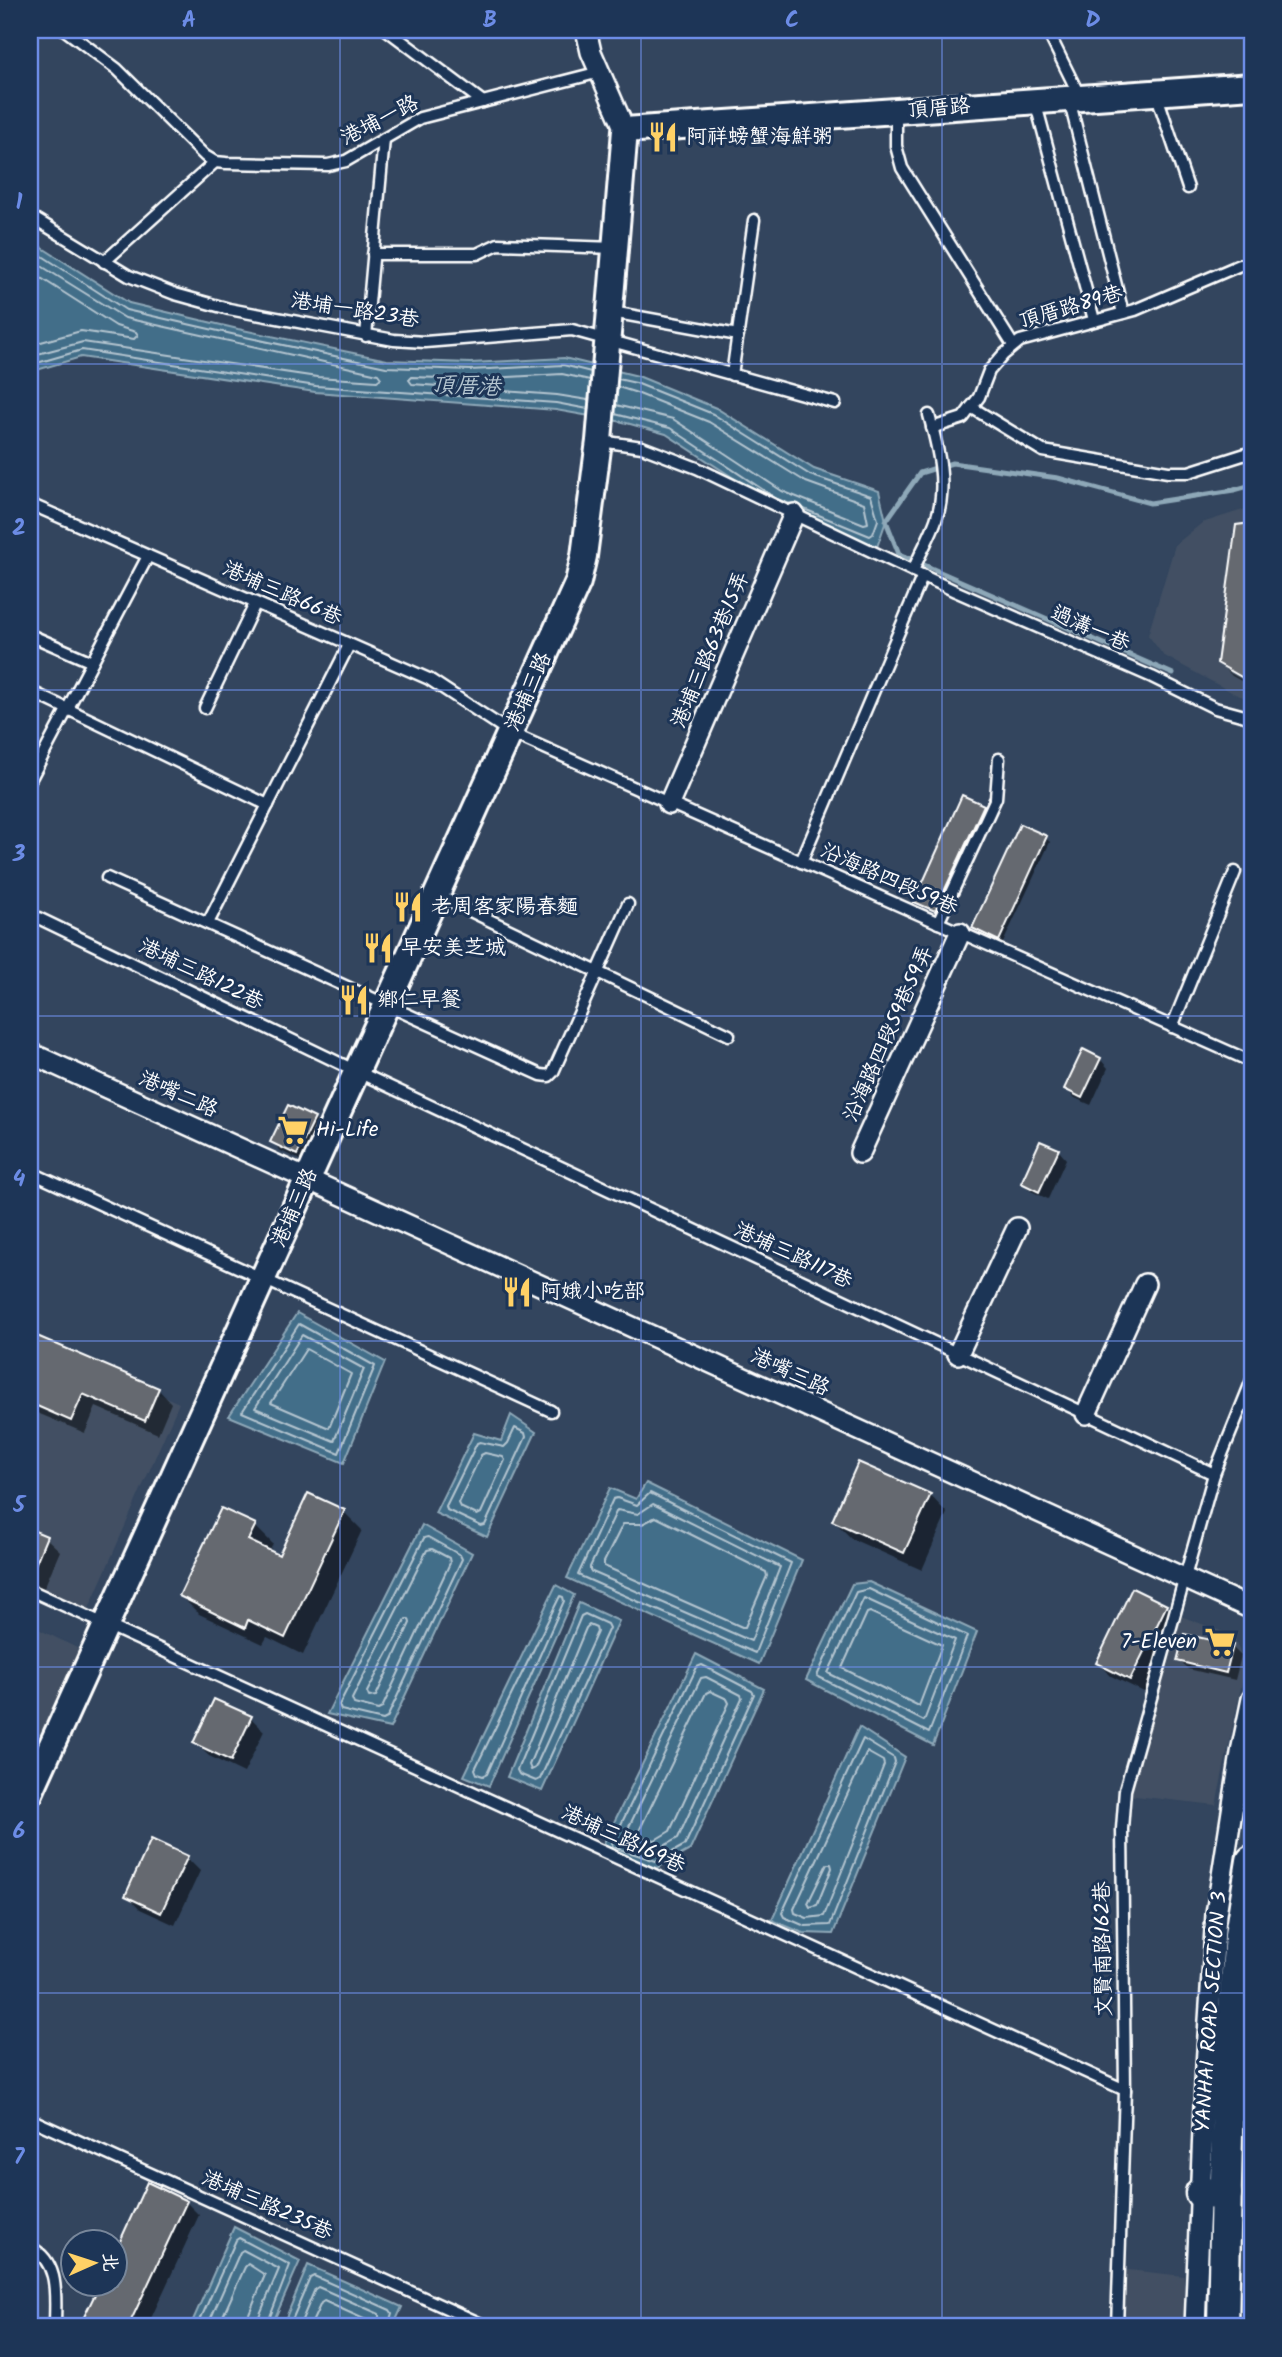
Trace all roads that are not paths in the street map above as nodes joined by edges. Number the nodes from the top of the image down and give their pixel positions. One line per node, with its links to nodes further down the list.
1 (65, 30): 14 (lane)
2 (387, 30): 10 (lane)
3 (586, 30): 5 (street)
4 (1046, 30): 8 (lane)
5 (600, 72): 10 (lane, 港埔一路); 12 (street)
6 (1252, 86): 7 (street, 頂厝路)
7 (1156, 92): 8 (street, 頂厝路); 15 (lane)
8 (1075, 98): 9 (street, 頂厝路); 23 (lane)
9 (1034, 101): 11 (street, 頂厝路); 24 (lane)
10 (483, 102): 13 (lane, 港埔一路)
11 (896, 112): 12 (street, 頂厝路); 28 (lane)
12 (625, 130): 18 (street)
13 (384, 139): 14 (lane, 港埔一路); 19 (lane)
14 (215, 162): 20 (lane)
15 (1188, 188)
16 (30, 216): 20 (lane)
17 (754, 220): 25 (lane)
18 (615, 248): 19 (lane); 22 (street)
19 (373, 254): 26 (lane)
20 (104, 262): 26 (lane, 港埔一路23巷)
21 (1252, 265): 23 (lane, 頂厝路89巷)
22 (610, 312): 25 (lane); 27 (street)
23 (1123, 313): 24 (lane, 頂厝路89巷)
24 (1094, 320): 28 (lane, 頂厝路89巷)
25 (738, 335): 29 (lane)
26 (366, 336): 27 (lane, 港埔一路23巷)
27 (608, 340): 29 (lane, 港埔一路23巷); 34 (street, 港埔三路)
28 (1013, 345): 31 (lane, 頂厝路89巷)
29 (732, 375): 30 (lane, 港埔一路23巷)
30 (835, 403)
31 (971, 407): 33 (lane); 35 (lane)
32 (929, 415): 33 (lane)
33 (932, 428): 39 (lane)
34 (600, 430): 37 (lane, 過溝一巷); 48 (street, 港埔三路)
35 (1252, 453)
36 (30, 503): 38 (lane, 港埔三路66巷)
37 (794, 514): 39 (lane, 過溝一巷); 51 (street, 港埔三路63巷15弄)
38 (148, 556): 40 (lane, 港埔三路66巷); 43 (lane)
39 (917, 570): 47 (lane, 過溝一巷); 53 (lane)
40 (255, 604): 42 (lane, 港埔三路66巷); 45 (lane)
41 (30, 635): 43 (lane)
42 (349, 645): 48 (lane, 港埔三路66巷); 52 (lane)
43 (92, 662): 46 (lane)
44 (30, 691): 46 (lane)
45 (205, 708)
46 (67, 710): 50 (lane); 52 (lane)
47 (1252, 718)
48 (511, 733): 51 (lane, 沿海路四段59巷); 56 (street, 港埔三路)
49 (999, 758): 60 (lane)
50 (31, 773)
51 (669, 804): 53 (lane, 沿海路四段59巷)
52 (268, 805): 59 (lane)
53 (801, 862): 60 (lane, 沿海路四段59巷)
54 (1235, 872): 64 (lane)
55 (107, 878): 59 (lane)
56 (437, 895): 62 (lane); 63 (street, 港埔三路)
57 (628, 904): 62 (lane)
58 (30, 914): 68 (lane, 港埔三路122巷)
59 (208, 923): 63 (lane)
60 (939, 923): 61 (lane, 沿海路四段59巷)
61 (960, 933): 64 (lane, 沿海路四段59巷); 69 (street, 沿海路四段59巷59弄)
62 (598, 973): 63 (lane); 65 (lane)
63 (387, 1004): 68 (street, 港埔三路)
64 (1172, 1027): 67 (lane, 沿海路四段59巷)
65 (729, 1035)
66 (30, 1053): 71 (street, 港嘴二路)
67 (1252, 1062)
68 (356, 1071): 71 (street, 港埔三路); 75 (lane, 港埔三路117巷)
69 (860, 1153)
70 (30, 1172): 73 (lane)
71 (308, 1179): 73 (street, 港埔三路); 80 (street, 港嘴三路)
72 (1017, 1228): 75 (street)
73 (263, 1278): 77 (lane); 83 (street, 港埔三路)
74 (1144, 1284): 78 (street)
75 (958, 1354): 78 (lane, 港埔三路117巷)
76 (1252, 1380): 79 (lane, 文賢南路162巷)
77 (551, 1412)
78 (1086, 1414): 79 (lane, 港埔三路117巷)
79 (1214, 1475): 80 (lane, 文賢南路162巷)
80 (1184, 1578): 82 (street, 港嘴三路); 88 (lane, 文賢南路162巷)
81 (30, 1590): 83 (lane, 港埔三路169巷)
82 (1252, 1609)
83 (106, 1625): 85 (street, 港埔三路); 88 (lane, 港埔三路169巷)
84 (1252, 1699): 87 (street, YANHAI ROAD SECTION 3)
85 (30, 1793)
86 (1252, 1861): 87 (main road, YANHAI ROAD SECTION 3)
87 (1216, 2083): 90 (main road, YANHAI ROAD SECTION 3)
88 (1125, 2090): 94 (lane, 文賢南路162巷)
89 (30, 2119): 93 (lane, 港埔三路235巷)
90 (1213, 2194): 95 (street, YANHAI ROAD SECTION 3); 96 (main road, YANHAI ROAD SECTION 3)
91 (30, 2248): 92 (lane)
92 (55, 2327)
93 (488, 2327)
94 (1117, 2327)
95 (1195, 2327)
96 (1223, 2327)

